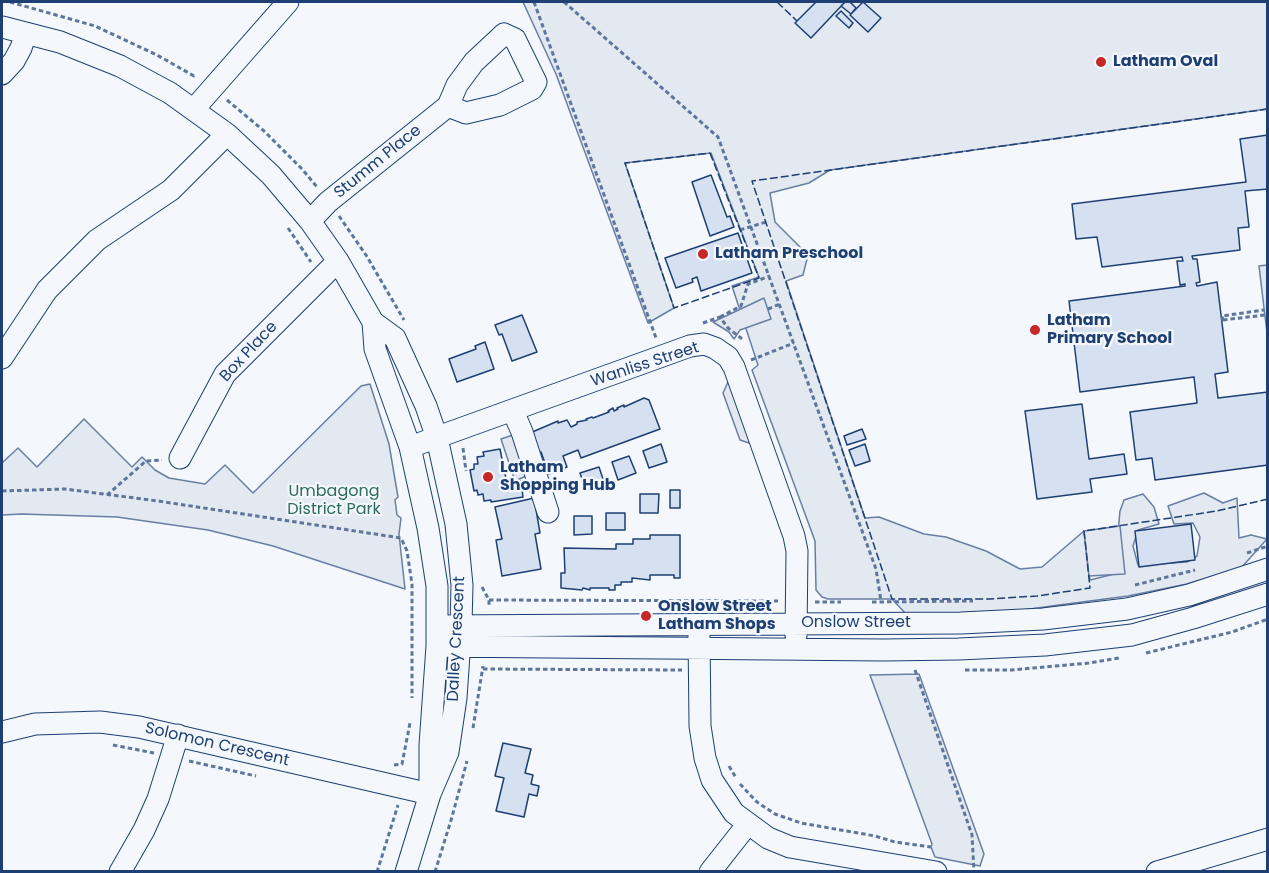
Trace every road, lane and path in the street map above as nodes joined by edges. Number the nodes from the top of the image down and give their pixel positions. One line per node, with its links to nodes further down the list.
1 (10, 2): 7 (path)
2 (288, 2): 11 (street)
3 (534, 2): 29 (path)
4 (564, 2): 17 (path)
5 (2, 27): 6 (street, Dalley Crescent)
6 (26, 33): 8 (street); 11 (street, Dalley Crescent)
7 (202, 67)
8 (2, 74)
9 (224, 98): 13 (path)
10 (448, 106): 13 (street, Stumm Place)
11 (194, 109): 12 (street, Dalley Crescent)
12 (227, 134): 14 (street, Dalley Crescent); 30 (street)
13 (328, 202): 14 (street, Stumm Place)
14 (310, 221): 19 (street, Dalley Crescent)
15 (766, 222): 17 (path)
16 (285, 225): 21 (path)
17 (752, 227): 18 (path); 20 (path)
18 (740, 230)
19 (338, 261): 21 (street, Box Place); 27 (street, Dalley Crescent)
20 (770, 276): 22 (path); 26 (path)
21 (321, 278): 36 (street, Box Place)
22 (780, 304): 23 (path); 28 (path)
23 (768, 309)
24 (1264, 310): 25 (path)
25 (1265, 315)
26 (720, 317)
27 (373, 322): 33 (street, Dalley Crescent); 35 (street, Dalley Crescent)
28 (794, 343): 31 (path); 52 (path)
29 (661, 357): 31 (street, Wanliss Street); 32 (street, Wanliss Street)
30 (2, 358)
31 (734, 367): 49 (street, Wanliss Street)
32 (513, 411): 33 (street, Wanliss Street); 40 (street)
33 (437, 438): 35 (street, Wanliss Street); 60 (street, Dalley Crescent)
34 (463, 443): 37 (path)
35 (410, 447): 59 (street, Dalley Crescent)
36 (180, 458): 39 (path)
37 (467, 478)
38 (2, 492): 39 (path)
39 (107, 495): 66 (path)
40 (548, 512)
41 (1268, 546): 42 (path)
42 (1246, 554)
43 (1202, 569): 46 (path)
44 (1268, 569): 53 (street, Onslow Street)
45 (480, 584): 49 (path)
46 (1128, 587)
47 (1268, 594): 58 (street, Onslow Street)
48 (973, 601): 52 (path)
49 (797, 602): 50 (path); 56 (street, Wanliss Street)
50 (851, 602)
51 (870, 602): 52 (path)
52 (880, 602): 54 (path)
53 (1127, 609): 54 (street, Onslow Street); 58 (street)
54 (882, 623): 56 (street, Onslow Street)
55 (699, 624): 56 (street, Onslow Street); 57 (street, Onslow Street); 62 (street)
56 (797, 624): 63 (street, Wanliss Street)
57 (588, 625): 60 (street, Onslow Street); 61 (street)
58 (1132, 635): 63 (street, Onslow Street)
59 (437, 636): 60 (street, Onslow Street); 76 (street, Dalley Crescent)
60 (461, 636): 61 (street, Onslow Street); 76 (street, Dalley Crescent)
61 (587, 647): 62 (street, Onslow Street)
62 (700, 648): 63 (street, Onslow Street); 78 (street)
63 (796, 649)
64 (483, 669): 69 (path)
65 (915, 670): 87 (path)
66 (412, 703)
67 (411, 714): 75 (path)
68 (2, 732): 70 (street, Solomon Crescent)
69 (472, 732)
70 (178, 735): 74 (street); 76 (street, Solomon Crescent)
71 (105, 744): 74 (path)
72 (469, 752): 84 (path)
73 (727, 757): 80 (path)
74 (172, 758): 81 (street)
75 (392, 765)
76 (430, 794): 83 (street, Dalley Crescent)
77 (398, 806): 82 (path)
78 (747, 825): 85 (street); 86 (street)
79 (1268, 839): 88 (street)
80 (931, 847)
81 (120, 872)
82 (377, 872)
83 (406, 872)
84 (435, 872)
85 (710, 872)
86 (936, 872)
87 (974, 872)
88 (1157, 872)

